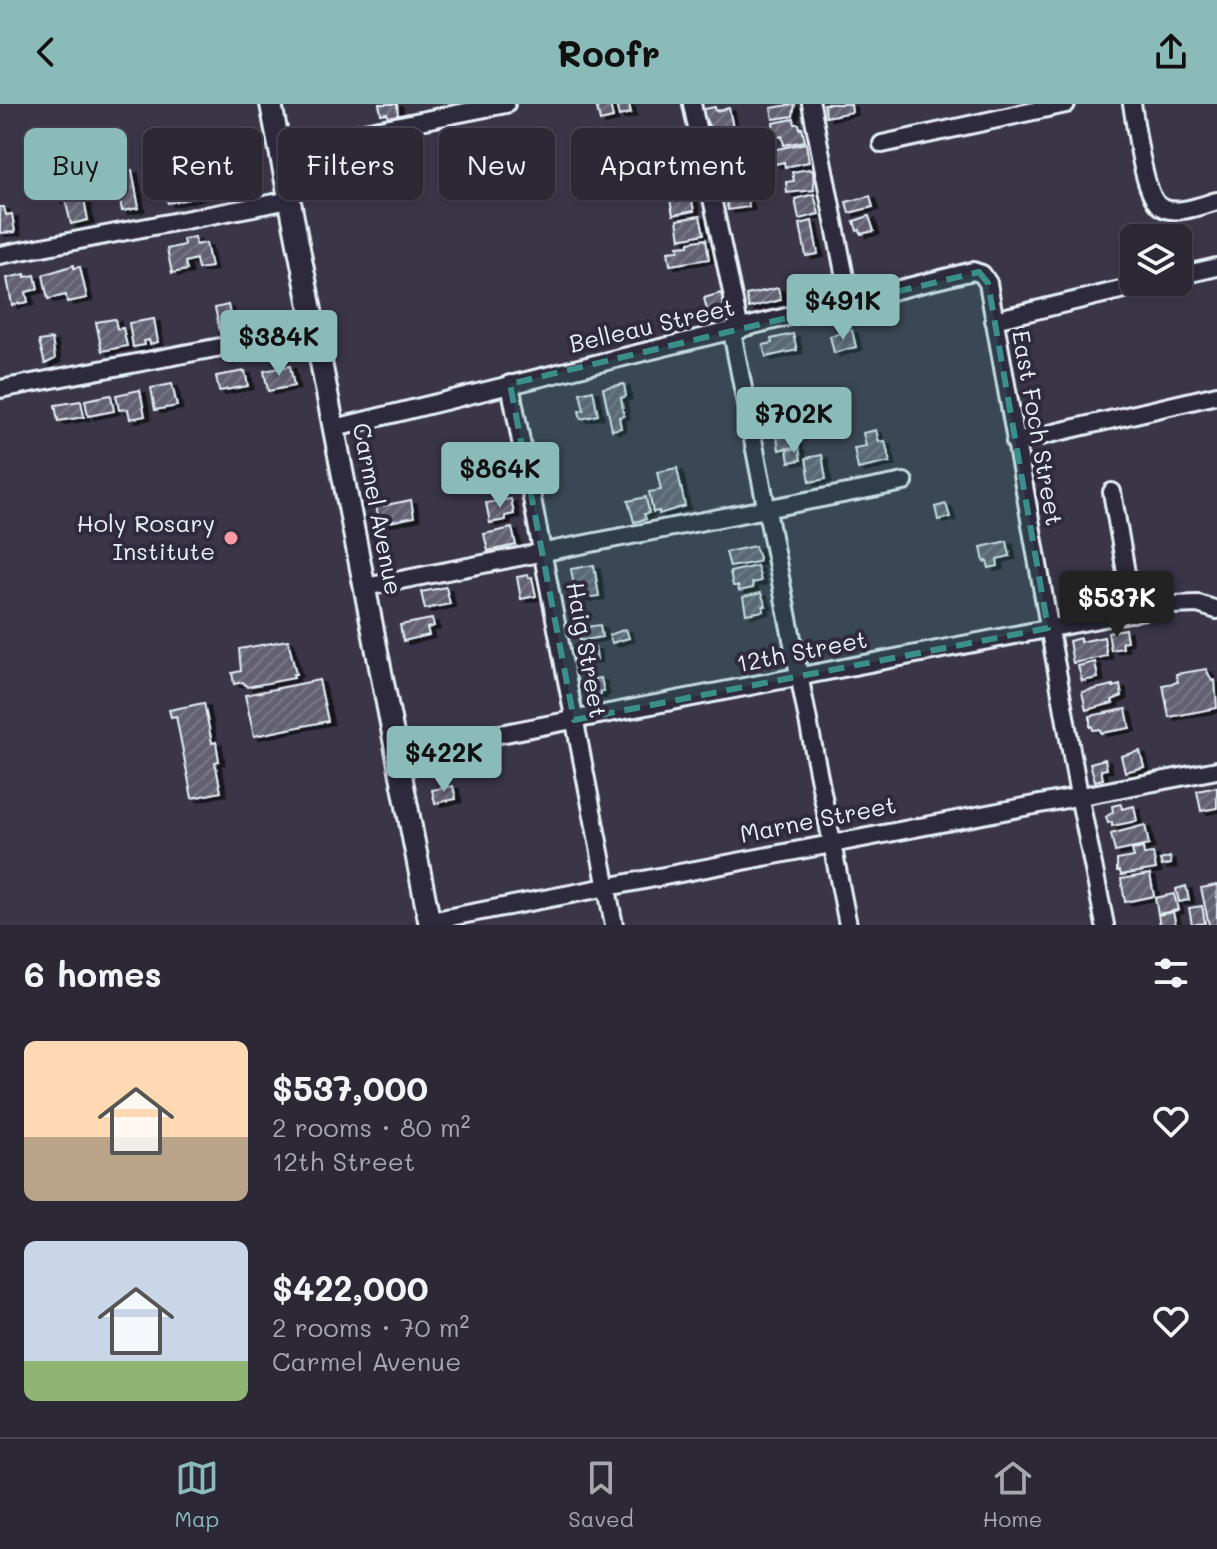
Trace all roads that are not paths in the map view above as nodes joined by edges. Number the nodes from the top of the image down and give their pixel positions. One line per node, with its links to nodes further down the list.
1 (271, 104): 8 (main road, Carmel Avenue)
2 (506, 104): 7 (street)
3 (692, 104): 20 (street)
4 (811, 104): 17 (street)
5 (1066, 104): 9 (street)
6 (1132, 104): 11 (street)
7 (385, 128)
8 (278, 143)
9 (882, 144)
10 (290, 200): 12 (street); 19 (main road, Carmel Avenue)
11 (1217, 201)
12 (0, 255)
13 (1217, 267): 15 (street)
14 (979, 272): 17 (street, Belleau Street); 18 (street, East Foch Street)
15 (1192, 273)
16 (1120, 290): 18 (street)
17 (850, 303): 20 (street, Belleau Street)
18 (994, 320): 25 (street, East Foch Street)
19 (315, 329): 22 (street); 24 (main road, Carmel Avenue)
20 (736, 331): 21 (street, Belleau Street); 28 (street)
21 (510, 384): 24 (street, Belleau Street); 29 (street, Haig Street)
22 (0, 389)
23 (1217, 395): 25 (street)
24 (335, 428): 30 (main road, Carmel Avenue)
25 (1015, 442): 33 (street, East Foch Street)
26 (904, 482): 28 (street)
27 (1112, 492): 32 (street)
28 (767, 509): 29 (street); 34 (street)
29 (544, 552): 30 (street); 35 (street, Haig Street)
30 (365, 587): 36 (main road, Carmel Avenue)
31 (1217, 610): 32 (street, 12th Street)
32 (1133, 613): 33 (street, 12th Street)
33 (1048, 628): 34 (street, 12th Street); 38 (street, East Foch Street)
34 (800, 676): 35 (street, 12th Street); 39 (street)
35 (574, 720): 36 (street, 12th Street); 40 (street, Haig Street)
36 (396, 754): 41 (main road, Carmel Avenue)
37 (1217, 770): 38 (street, Marne Street)
38 (1079, 795): 39 (street, Marne Street); 44 (street, East Foch Street)
39 (832, 842): 40 (street, Marne Street); 43 (street)
40 (606, 887): 41 (street, Marne Street); 42 (street, Haig Street)
41 (430, 923)
42 (614, 925)
43 (848, 925)
44 (1105, 925)

